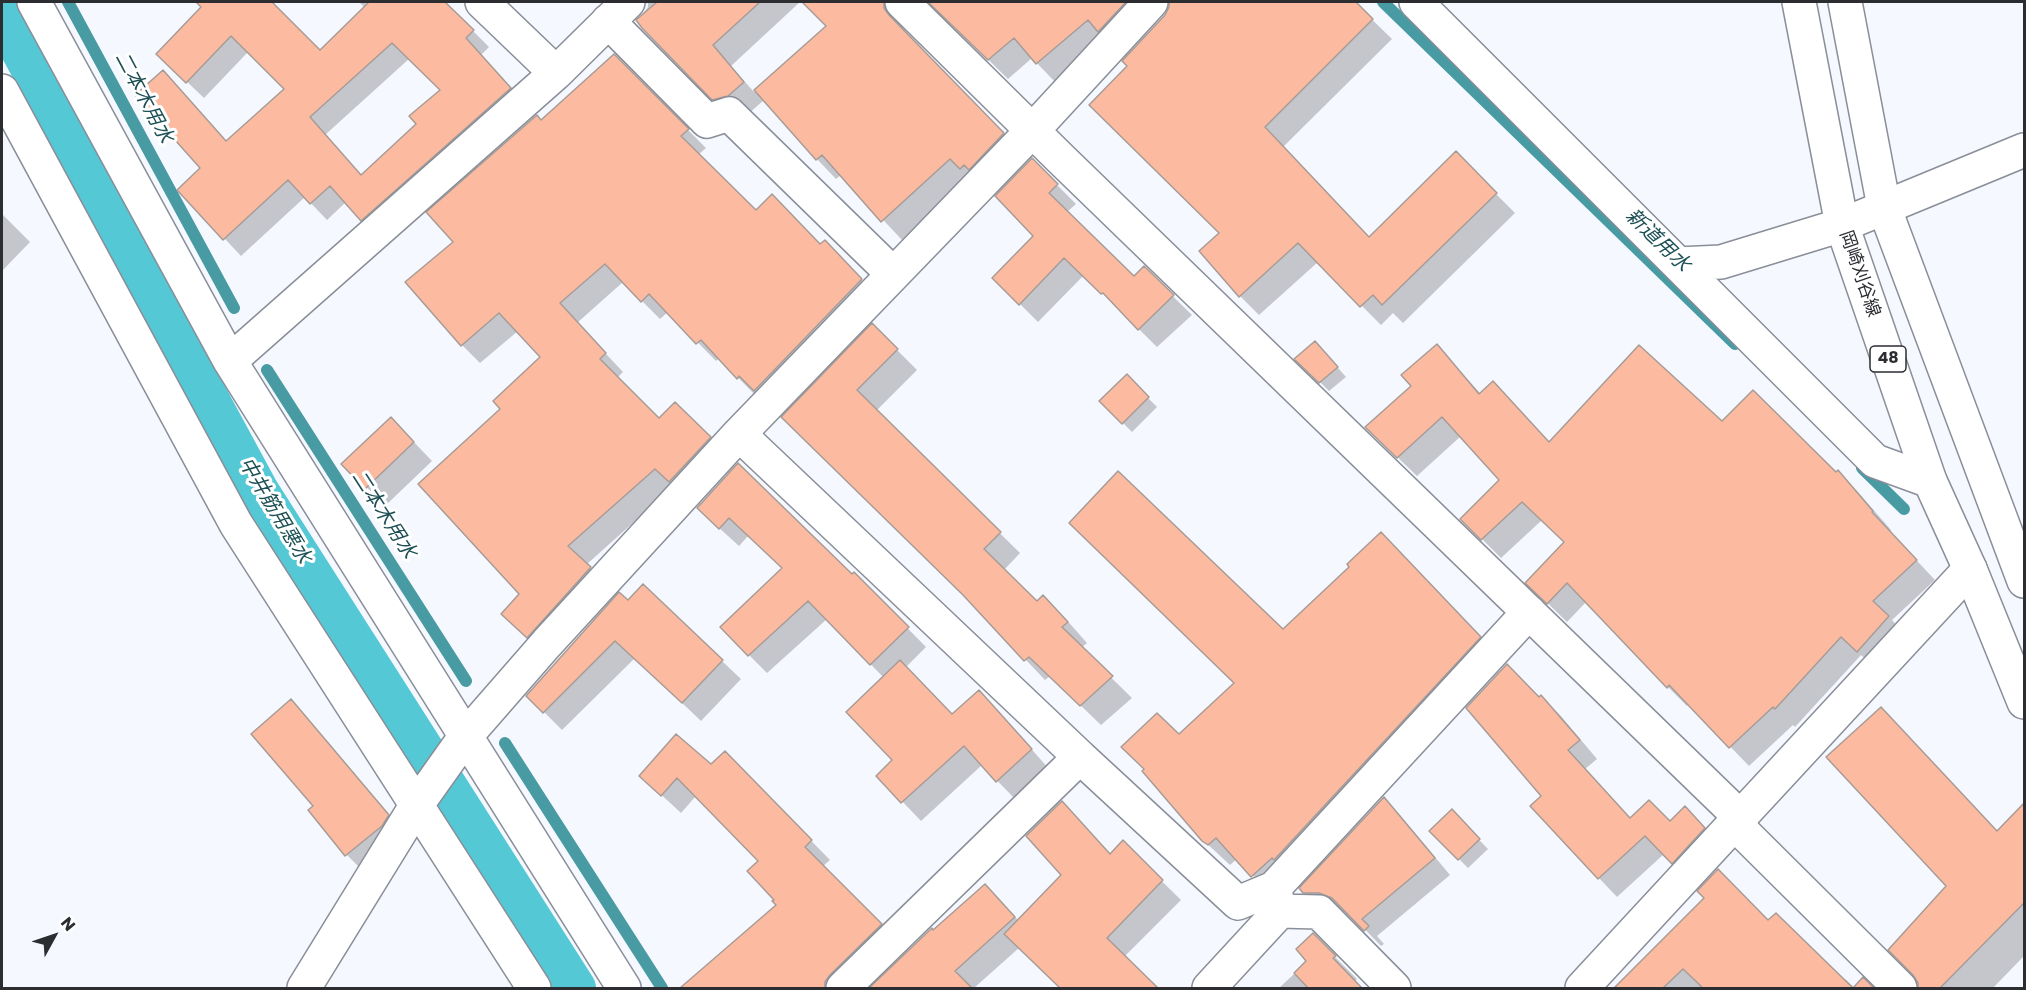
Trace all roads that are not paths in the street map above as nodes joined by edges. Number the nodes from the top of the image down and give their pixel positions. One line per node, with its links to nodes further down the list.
1 (34, 2): 17 (street)
2 (482, 2): 9 (street)
3 (902, 2): 11 (street)
4 (1151, 2): 11 (street)
5 (1416, 2): 15 (street)
6 (1799, 2): 14 (street, 岡崎刈谷線 / 48)
7 (1845, 2): 13 (street)
8 (618, 11): 9 (street); 16 (street)
9 (556, 73): 17 (street)
10 (2, 91): 26 (street)
11 (1032, 130): 16 (street); 22 (street)
12 (2025, 150): 13 (street)
13 (1884, 207): 14 (street); 21 (street)
14 (1842, 225): 15 (street); 19 (street, 岡崎刈谷線 / 48)
15 (1678, 264): 19 (street)
16 (893, 274): 18 (street)
17 (230, 361): 24 (street)
18 (739, 434): 24 (street); 25 (street)
19 (1930, 481): 20 (street, 岡崎刈谷線 / 48)
20 (1970, 568): 23 (street, 岡崎刈谷線 / 48); 27 (street)
21 (2025, 581)
22 (1529, 612): 27 (street); 28 (street)
23 (2025, 702)
24 (465, 737): 26 (street); 31 (street)
25 (1080, 757): 28 (street); 32 (street)
26 (416, 806): 29 (street); 30 (street)
27 (1739, 816): 35 (street); 36 (street)
28 (1277, 899): 33 (street); 34 (street)
29 (304, 988)
30 (534, 988)
31 (624, 988)
32 (843, 988)
33 (1209, 988)
34 (1394, 988)
35 (1582, 988)
36 (1900, 988)

